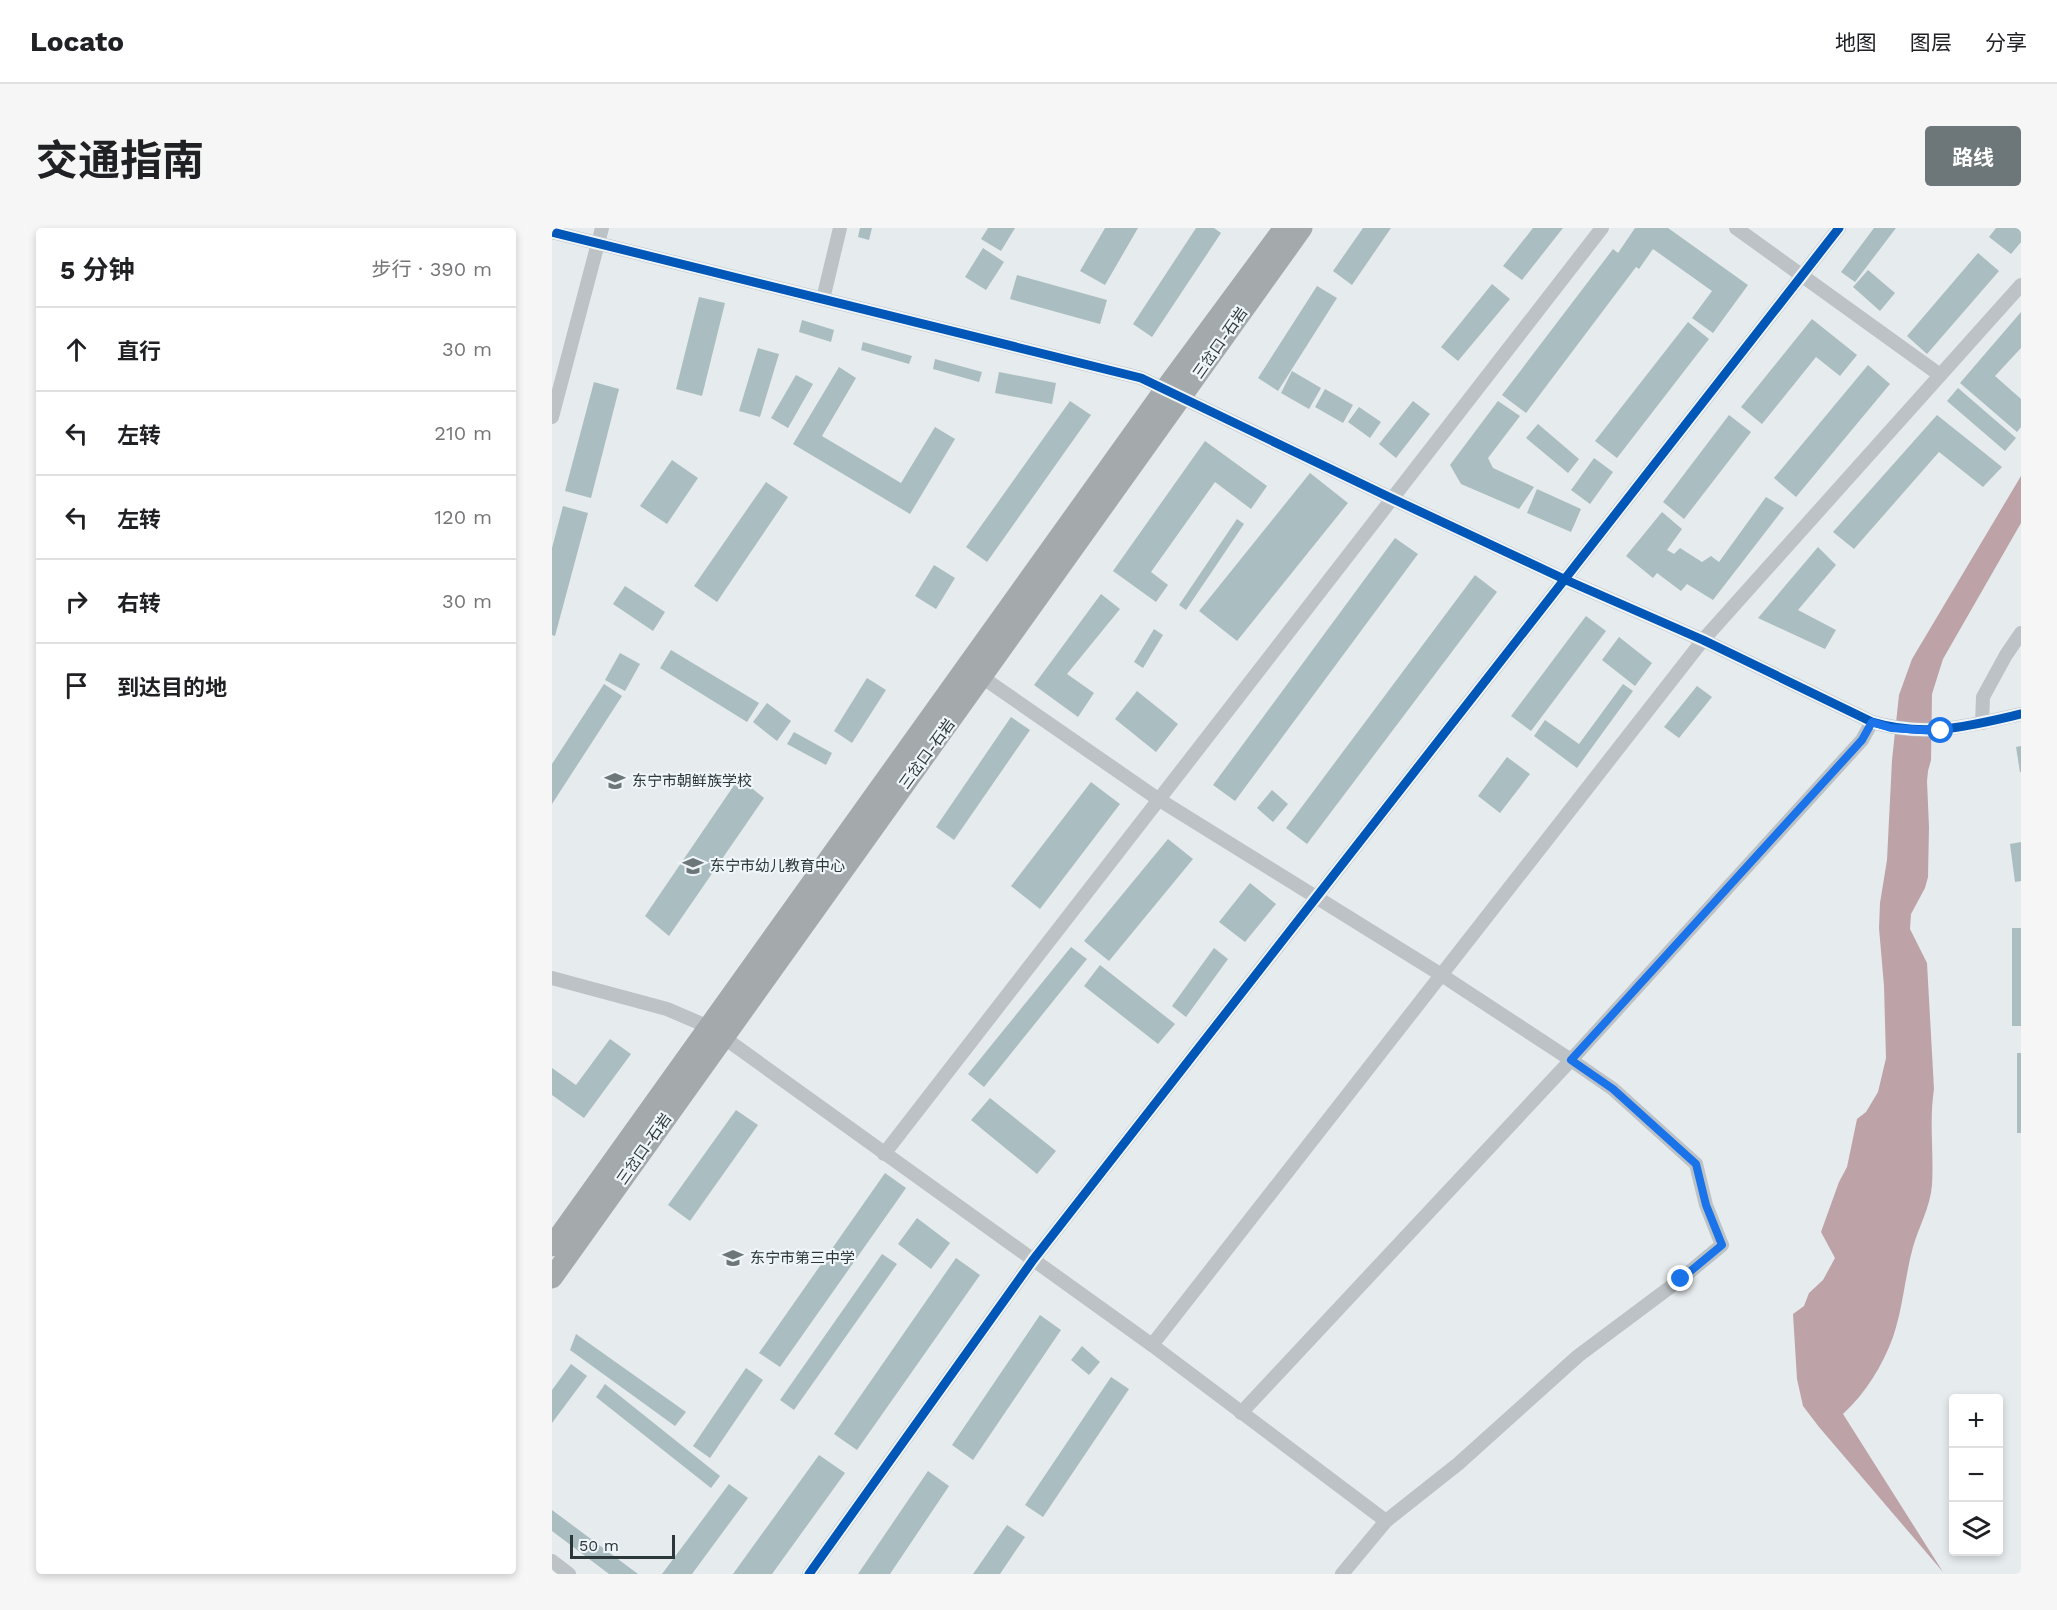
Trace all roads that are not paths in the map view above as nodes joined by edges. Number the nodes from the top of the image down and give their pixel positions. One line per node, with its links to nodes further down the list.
1 (602, 228): 9 (street)
2 (840, 228): 12 (street)
3 (1284, 228): 14 (highway, 三岔口-石岩)
4 (1302, 228): 14 (highway, 三岔口-石岩)
5 (1602, 228): 16 (street)
6 (1736, 228): 10 (street)
7 (1839, 228): 10 (street)
8 (552, 232): 9 (street)
9 (598, 243): 12 (street); 15 (street)
10 (1800, 276): 13 (street); 17 (street)
11 (2021, 285): 13 (street)
12 (823, 299): 14 (street)
13 (1940, 375): 19 (street)
14 (1173, 393): 16 (street); 20 (highway, 三岔口-石岩)
15 (552, 417)
16 (1391, 498): 17 (street); 24 (street)
17 (1566, 580): 19 (street); 25 (street)
18 (2021, 633): 23 (street)
19 (1703, 640): 22 (street); 26 (street)
20 (975, 672): 24 (street); 28 (highway, 三岔口-石岩)
21 (2021, 714): 23 (street)
22 (1872, 722): 23 (street); 29 (street)
23 (1982, 723)
24 (1158, 799): 25 (street); 30 (street)
25 (1318, 897): 26 (street); 32 (street)
26 (1440, 974): 29 (street); 34 (street)
27 (552, 978): 28 (street)
28 (716, 1032): 30 (street); 31 (highway, 三岔口-石岩); 33 (highway, 三岔口-石岩)
29 (1571, 1060): 35 (street); 36 (street)
30 (884, 1154): 32 (street)
31 (552, 1246)
32 (1033, 1260): 34 (street); 39 (street)
33 (552, 1278)
34 (1152, 1345): 35 (street)
35 (1241, 1413): 36 (street)
36 (1386, 1521): 40 (street)
37 (552, 1562): 38 (street)
38 (569, 1574)
39 (809, 1574)
40 (1342, 1574)

